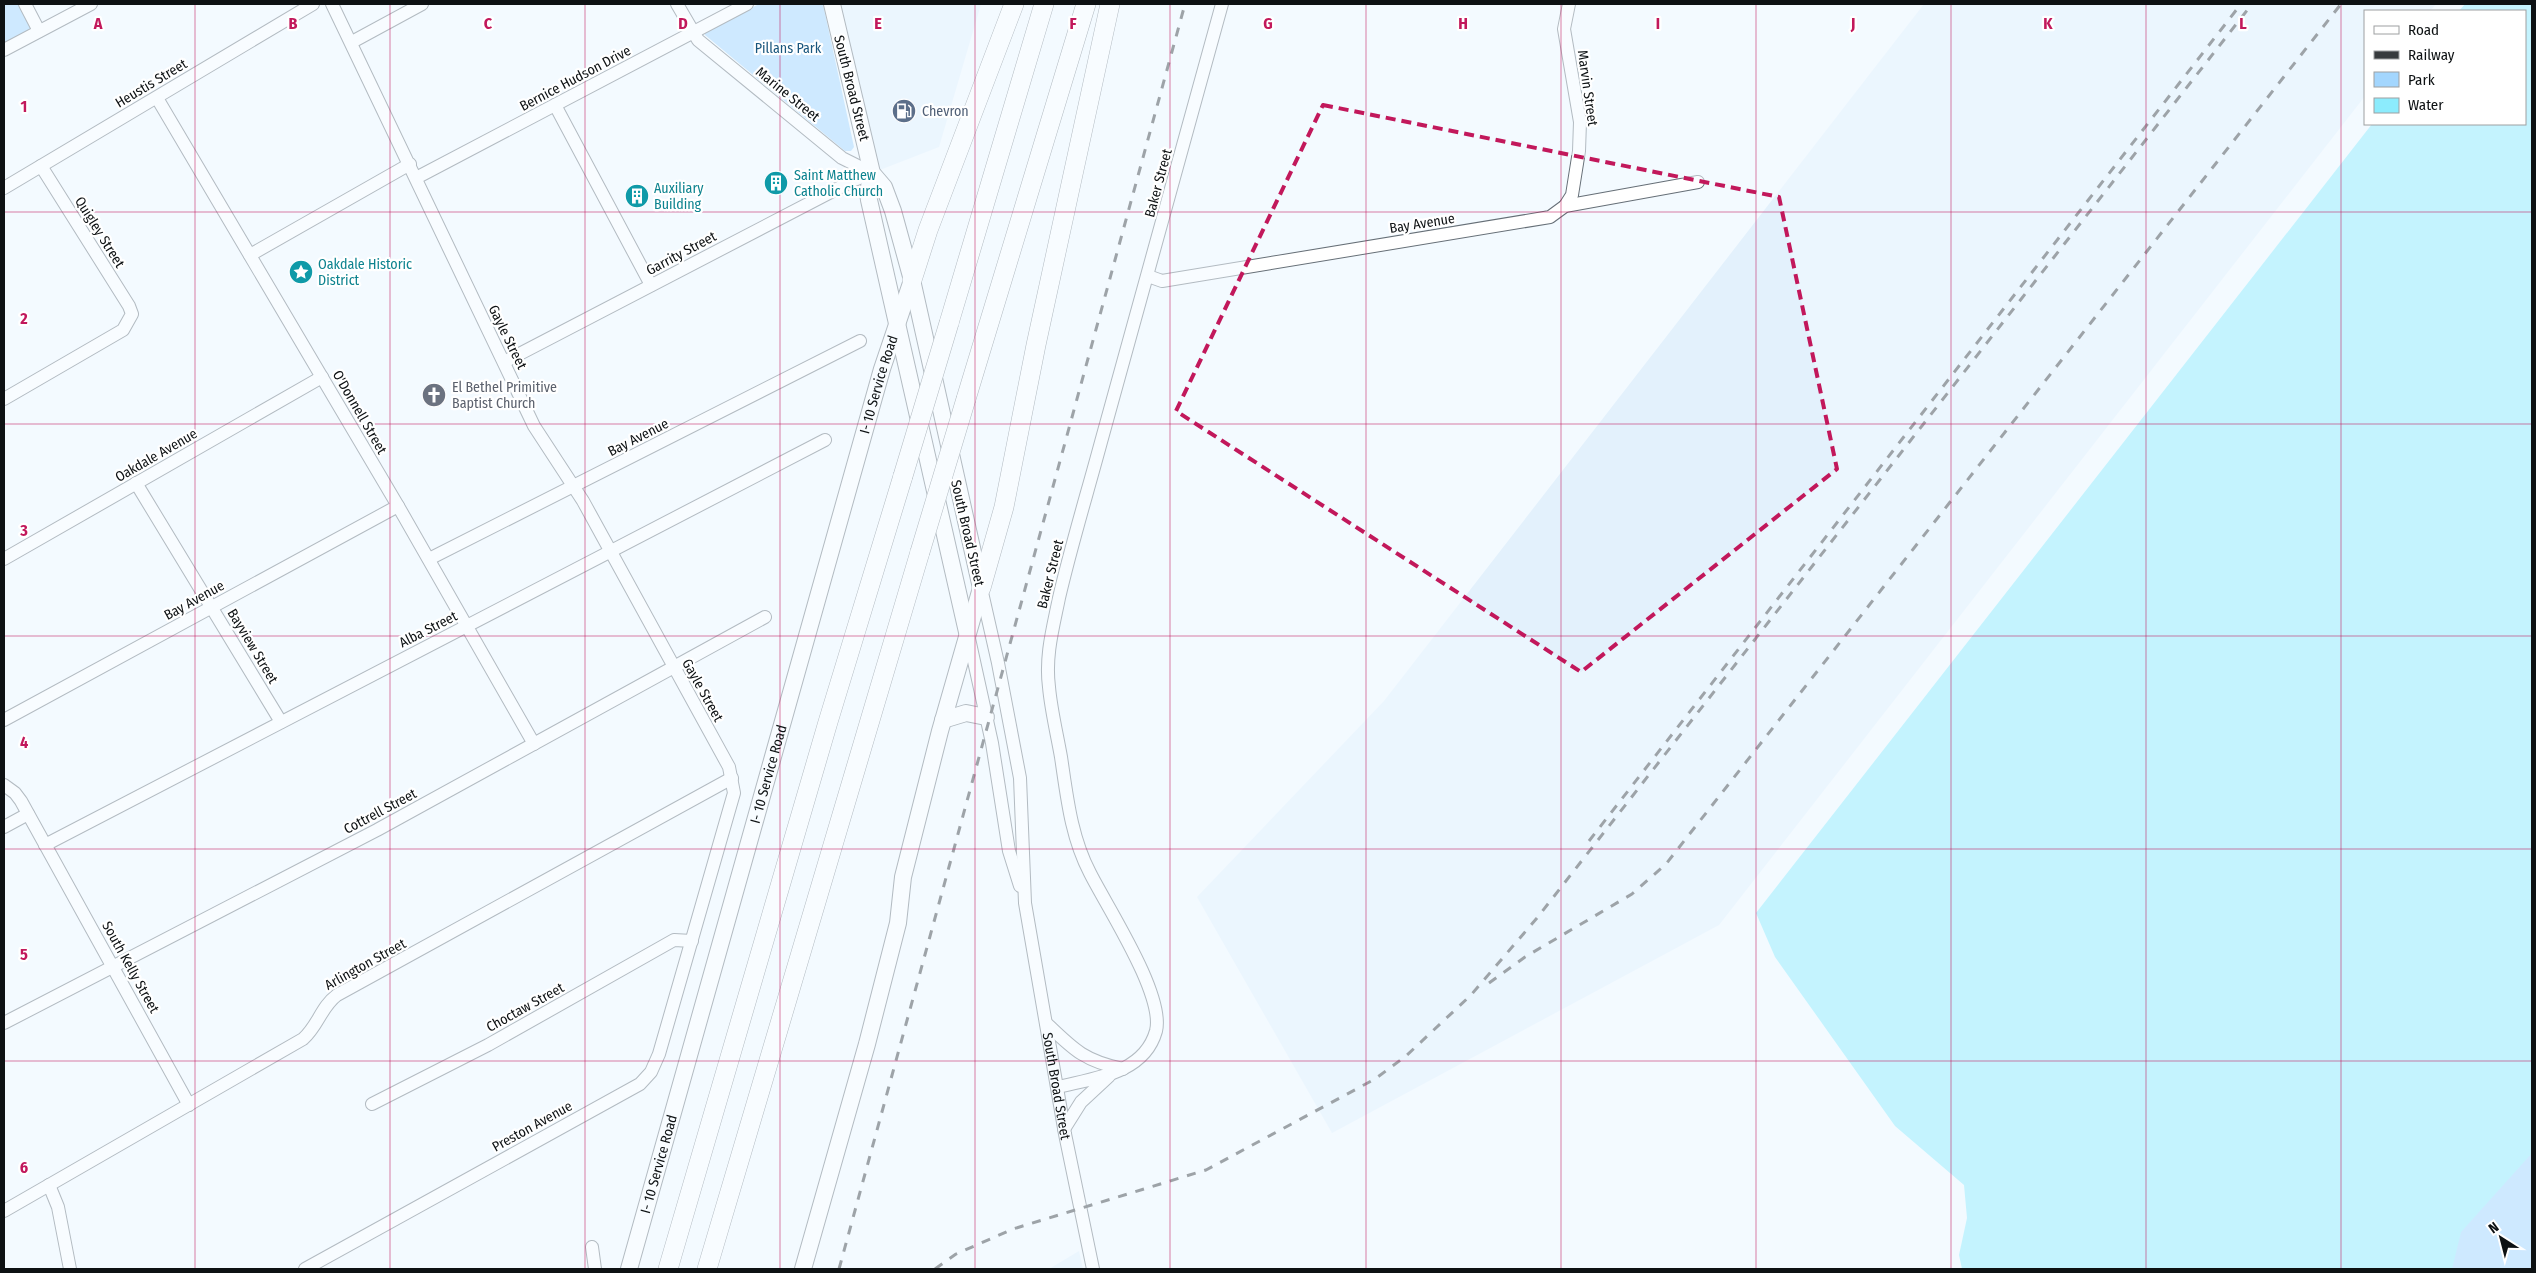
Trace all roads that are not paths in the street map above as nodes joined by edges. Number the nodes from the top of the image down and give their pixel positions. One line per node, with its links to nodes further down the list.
1 (25, 4): 15 (street)
2 (91, 4): 15 (street)
3 (313, 4): 19 (street, Heustis Street)
4 (332, 4): 17 (street, Gayle Street)
5 (422, 4): 17 (street)
6 (677, 4): 16 (street, Marine Street)
7 (747, 4): 16 (street, Bernice Hudson Drive)
8 (832, 4): 23 (main road, South Broad Street)
9 (1014, 4): 30 (highway)
10 (1044, 4): 77 (highway, bridge)
11 (1086, 4): 78 (highway, bridge)
12 (1110, 4): 44 (highway)
13 (1222, 4): 29 (street, Baker Street)
14 (1569, 4): 27 (street, Marvin Street)
15 (40, 31): 18 (street)
16 (693, 33): 20 (street, Bernice Hudson Drive); 23 (street, Marine Street)
17 (352, 42): 21 (street, Gayle Street)
18 (4, 50)
19 (157, 98): 22 (street, Heustis Street); 28 (street, O'Donnell Street)
20 (555, 105): 24 (street, Bernice Hudson Drive); 31 (street)
21 (410, 164): 24 (street, Gayle Street); 28 (street)
22 (42, 166): 26 (street, Heustis Street); 36 (street, Quigley Street)
23 (872, 173): 30 (main road, South Broad Street); 31 (street, Garrity Street); 32 (main road, South Broad Street)
24 (416, 178): 34 (street, Gayle Street)
25 (1698, 182): 27 (street, Bay Avenue)
26 (4, 188)
27 (1565, 206): 29 (street, Bay Avenue)
28 (250, 255): 35 (street, O'Donnell Street)
29 (1148, 276): 65 (street, Baker Street)
30 (912, 280): 32 (main road, I- 10 Service Road); 44 (main road, South Broad Street)
31 (651, 285): 34 (street, Garrity Street)
32 (898, 322): 48 (main road, South Broad Street); 76 (main road, I- 10 Service Road)
33 (860, 341): 39 (street, Bay Avenue)
34 (504, 362): 39 (street, Gayle Street)
35 (322, 377): 38 (street, Oakdale Avenue); 40 (street, O'Donnell Street)
36 (4, 399)
37 (825, 440): 41 (street, Alba Street)
38 (136, 483): 42 (street, Oakdale Avenue); 45 (street, Bayview Street)
39 (573, 487): 41 (street, Gayle Street); 43 (street, Bay Avenue)
40 (398, 506): 43 (street, O'Donnell Street); 45 (street, Bay Avenue)
41 (612, 552): 47 (street, Alba Street); 49 (street, Gayle Street)
42 (4, 559)
43 (429, 559): 47 (street, O'Donnell Street)
44 (981, 588): 48 (main road); 60 (street, South Broad Street)
45 (211, 607): 51 (street, Bay Avenue); 53 (street, Bayview Street)
46 (765, 617): 49 (street, Cottrell Street)
47 (468, 626): 53 (street, Alba Street); 54 (street, O'Donnell Street)
48 (968, 633): 50 (street, South Broad Street); 52 (main road)
49 (674, 668): 54 (street, Cottrell Street); 55 (street, Gayle Street)
50 (986, 717): 52 (main road); 60 (street, South Broad Street)
51 (4, 720)
52 (943, 720): 79 (main road)
53 (281, 722): 59 (street, Alba Street)
54 (534, 744): 62 (street, Cottrell Street)
55 (732, 778): 61 (street, Preston Avenue); 68 (street, Arlington Street)
56 (4, 786): 57 (street, South Kelly Street)
57 (28, 814): 58 (street); 59 (street, South Kelly Street)
58 (4, 827)
59 (45, 846): 62 (street, South Kelly Street)
60 (1026, 902): 64 (street, South Broad Street)
61 (692, 941): 67 (street, Choctaw Street); 74 (street, Preston Avenue)
62 (114, 966): 63 (street, Cottrell Street); 68 (street, South Kelly Street)
63 (4, 1023)
64 (1046, 1023): 65 (street); 66 (street, South Broad Street)
65 (1117, 1072): 66 (street, Baker Street); 69 (street)
66 (1058, 1087): 69 (street, South Broad Street)
67 (372, 1104)
68 (189, 1105): 70 (street, Arlington Street)
69 (1064, 1129): 80 (street, South Broad Street)
70 (49, 1185): 71 (street, Arlington Street); 73 (street)
71 (4, 1210)
72 (592, 1248): 75 (street)
73 (70, 1269)
74 (305, 1269)
75 (595, 1269)
76 (629, 1269)
77 (668, 1269)
78 (707, 1269)
79 (803, 1269)
80 (1093, 1269)

